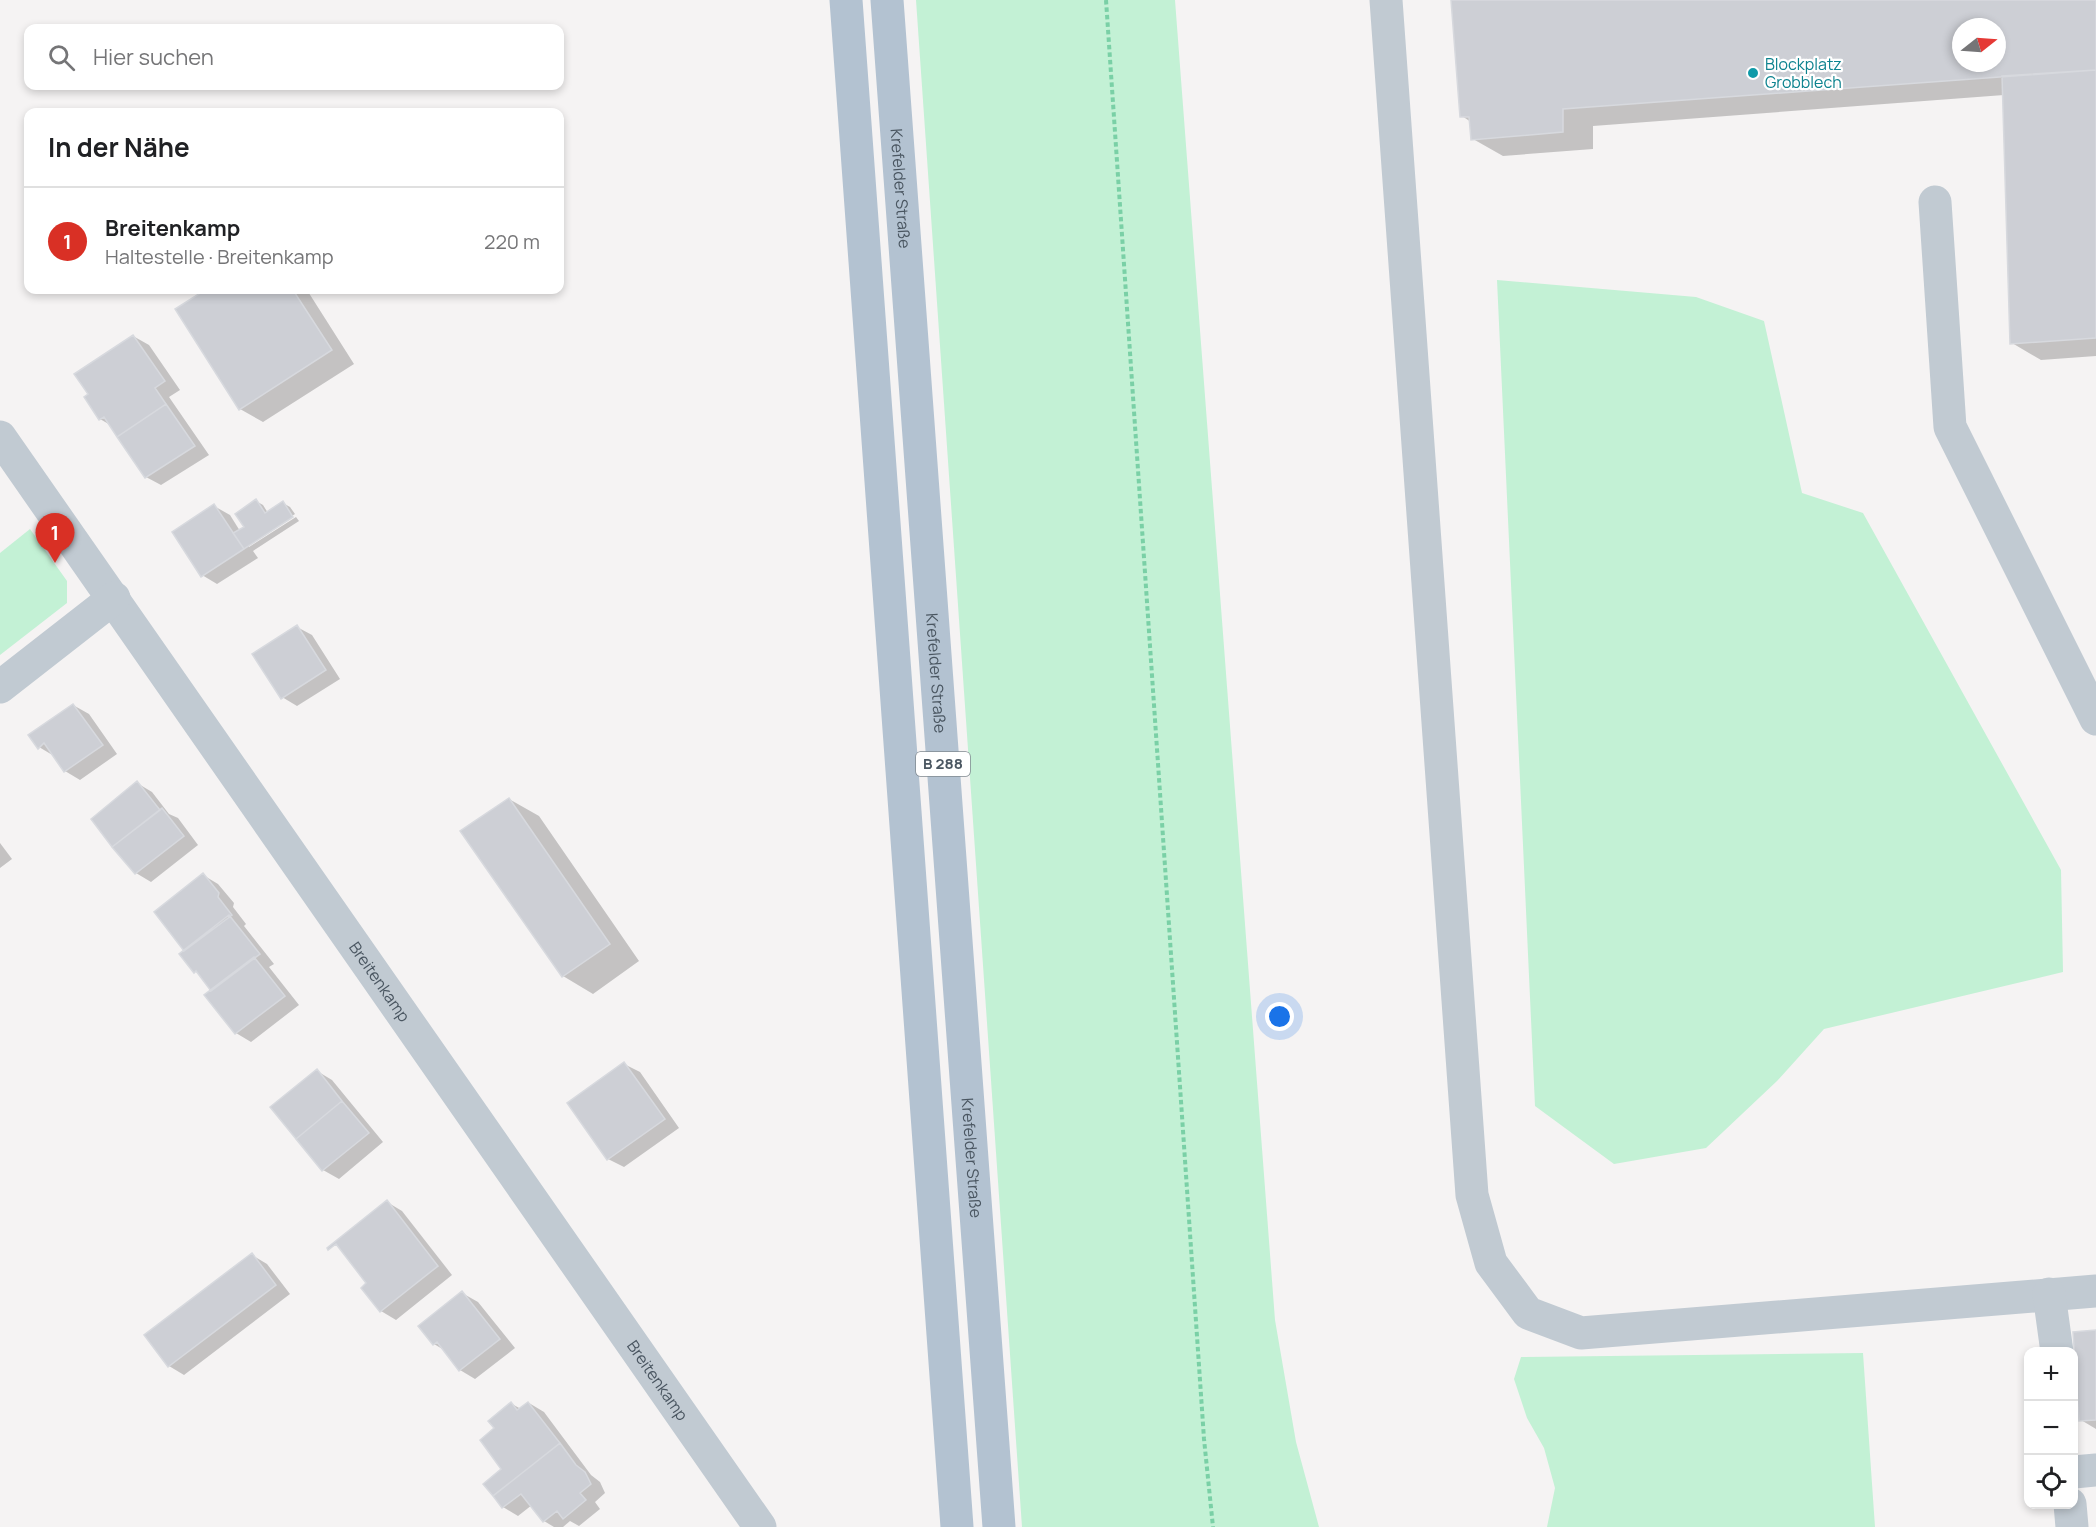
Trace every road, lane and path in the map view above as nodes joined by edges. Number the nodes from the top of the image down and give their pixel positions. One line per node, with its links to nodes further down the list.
1 (846, 0): 17 (main road, B 288)
2 (887, 0): 18 (main road, Krefelder Straße / B 288)
3 (1106, 0): 19 (path)
4 (1386, 0): 11 (street)
5 (1935, 202): 9 (street)
6 (0, 437): 7 (street, Breitenkamp)
7 (114, 598): 8 (street); 16 (street, Breitenkamp)
8 (0, 687)
9 (2096, 719)
10 (2096, 1291): 11 (street)
11 (2049, 1294): 12 (street)
12 (2056, 1347)
13 (2096, 1470): 14 (street)
14 (2078, 1472)
15 (2070, 1509): 20 (street)
16 (760, 1527)
17 (957, 1527)
18 (999, 1527)
19 (1213, 1527)
20 (2072, 1527)

